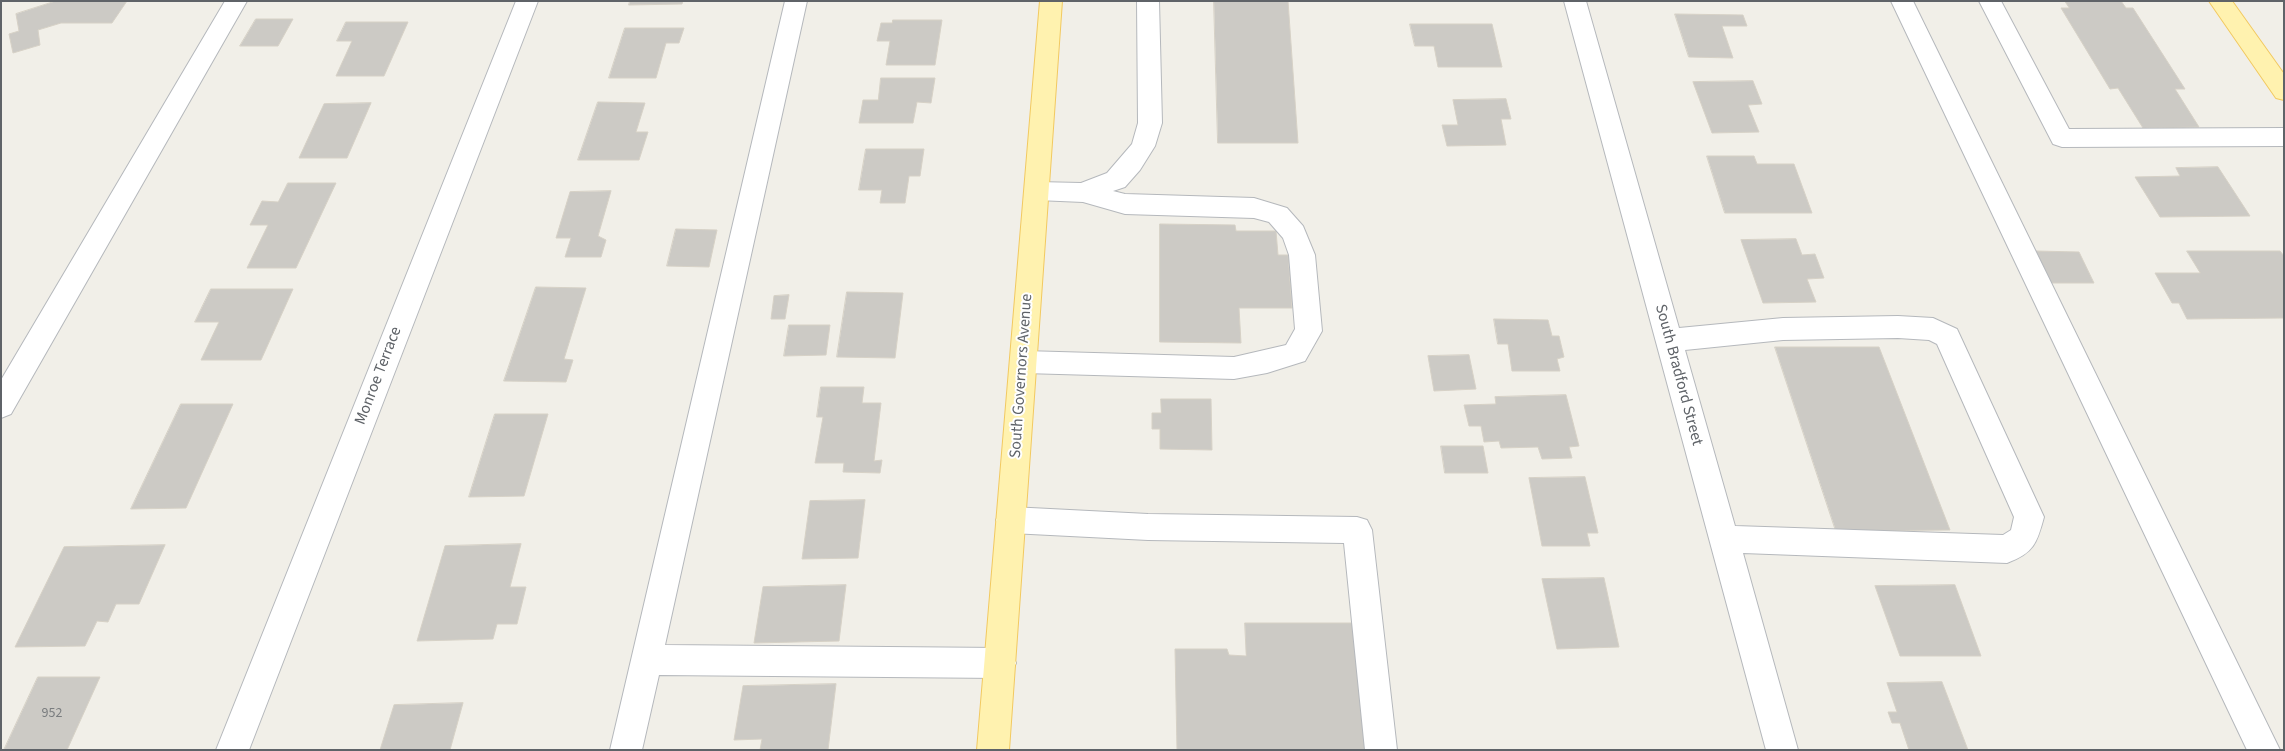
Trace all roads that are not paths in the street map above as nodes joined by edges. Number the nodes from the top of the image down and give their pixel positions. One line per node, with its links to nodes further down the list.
1 (236, 1): 16 (street)
2 (527, 1): 22 (street, Monroe Terrace)
3 (796, 1): 19 (street)
4 (1052, 1): 12 (main road, South Governors Avenue)
5 (1148, 1): 13 (street)
6 (1575, 1): 14 (street, South Bradford Street)
7 (1902, 1): 21 (street)
8 (1990, 1): 11 (street)
9 (2220, 1): 10 (main road)
10 (2284, 92)
11 (2284, 137)
12 (1036, 191): 13 (street); 15 (main road, South Governors Avenue)
13 (1083, 193): 15 (street)
14 (1669, 340): 18 (street, South Bradford Street); 18 (street)
15 (1024, 362): 17 (main road, South Governors Avenue)
16 (1, 406)
17 (1011, 520): 20 (main road, South Governors Avenue); 25 (street)
18 (1724, 539): 26 (street, South Bradford Street)
19 (646, 660): 20 (street); 23 (street)
20 (1000, 663): 24 (main road, South Governors Avenue)
21 (2270, 748)
22 (232, 750)
23 (626, 750)
24 (993, 750)
25 (1381, 750)
26 (1782, 750)

